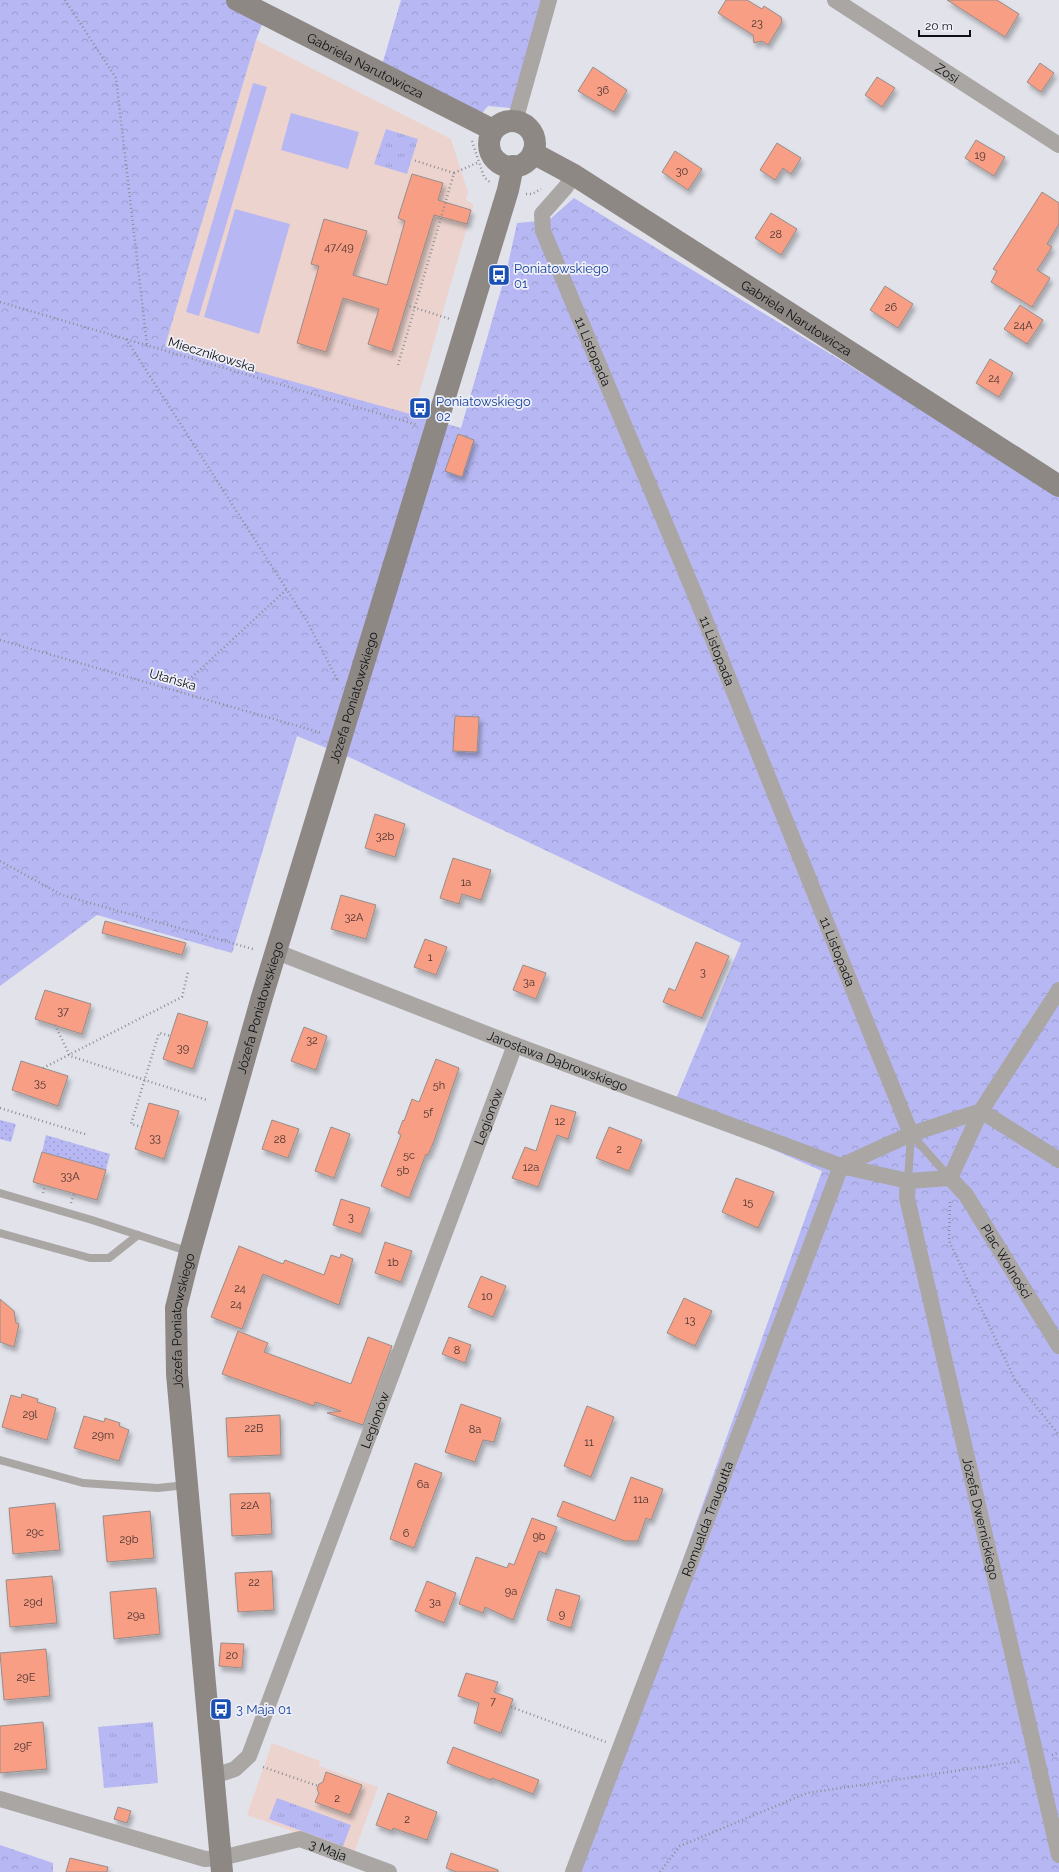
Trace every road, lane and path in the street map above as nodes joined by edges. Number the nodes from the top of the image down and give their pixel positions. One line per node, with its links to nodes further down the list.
1 (65, 0): 21 (path)
2 (237, 0): 6 (street, Gabriela Narutowicza)
3 (549, 0): 5 (street)
4 (835, 0): 8 (street, Zosi)
5 (515, 121): 6 (street); 9 (street)
6 (493, 130): 12 (street)
7 (470, 135): 11 (path)
8 (1059, 145)
9 (533, 153): 12 (street); 14 (street, Gabriela Narutowicza)
10 (413, 160): 13 (path)
11 (479, 162): 13 (path); 15 (path)
12 (513, 166): 19 (street, Józefa Poniatowskiego)
13 (454, 173): 18 (path)
14 (574, 175): 24 (street, Gabriela Narutowicza); 45 (street, 11 Listopada)
15 (494, 185)
16 (0, 302): 20 (path, Miecznikowska)
17 (406, 305): 18 (path)
18 (415, 308): 19 (path); 22 (path)
19 (467, 324): 29 (street, Józefa Poniatowskiego)
20 (126, 339): 21 (path, Miecznikowska); 25 (path)
21 (147, 345): 23 (path, Miecznikowska)
22 (398, 364)
23 (418, 425)
24 (1059, 486)
25 (286, 589): 27 (path); 28 (path)
26 (0, 640): 28 (path, Ułańska)
27 (338, 682)
28 (177, 691): 29 (path, Ułańska)
29 (341, 738): 32 (street, Józefa Poniatowskiego)
30 (0, 861): 31 (path)
31 (253, 949)
32 (277, 952): 37 (street, Jarosława Dąbrowskiego); 54 (street, Józefa Poniatowskiego)
33 (188, 972): 38 (path)
34 (1059, 990): 43 (street)
35 (55, 1025): 38 (path)
36 (171, 1036): 40 (path)
37 (515, 1045): 48 (street, Jarosława Dąbrowskiego); 64 (street, Legionów)
38 (70, 1056): 39 (path); 40 (path)
39 (43, 1068)
40 (144, 1081): 41 (path); 44 (path)
41 (207, 1100)
42 (0, 1108): 46 (path)
43 (981, 1111): 45 (street); 47 (street); 49 (street)
44 (142, 1127)
45 (911, 1134): 48 (street); 49 (lane); 50 (lane)
46 (88, 1135)
47 (1059, 1160)
48 (840, 1166): 50 (street, Jarosława Dąbrowskiego); 60 (street, Romualda Traugutta)
49 (950, 1178): 50 (street, Jarosława Dąbrowskiego); 55 (street, Plac Wolności); 56 (path)
50 (908, 1181): 62 (street, Józefa Dwernickiego)
51 (0, 1193): 53 (lane)
52 (0, 1234): 53 (lane)
53 (138, 1235): 54 (lane)
54 (190, 1252): 58 (street, Józefa Poniatowskiego)
55 (1059, 1346)
56 (1059, 1435)
57 (0, 1460): 58 (lane)
58 (186, 1485): 64 (street, Józefa Poniatowskiego)
59 (511, 1707): 60 (path)
60 (620, 1747): 70 (street, Romualda Traugutta)
61 (1059, 1752): 62 (path)
62 (1037, 1759): 67 (street, Józefa Dwernickiego); 71 (path)
63 (263, 1767): 65 (path)
64 (214, 1776): 68 (street, Józefa Poniatowskiego)
65 (318, 1786)
66 (0, 1799): 68 (street, 3 Maja)
67 (1059, 1854)
68 (221, 1865): 69 (street, 3 Maja)
69 (389, 1872)
70 (573, 1872)
71 (660, 1872)

